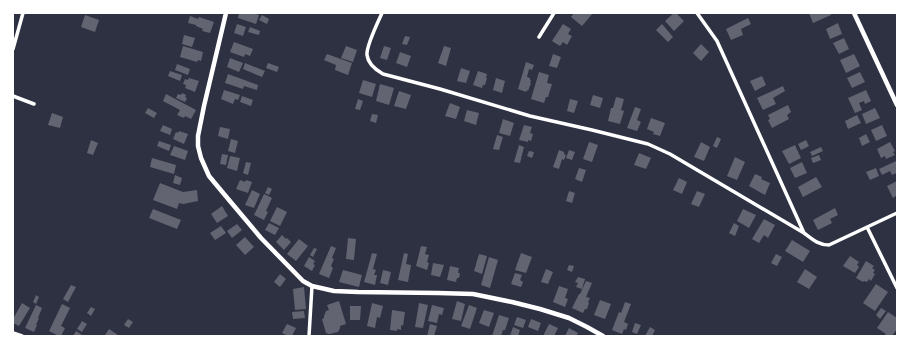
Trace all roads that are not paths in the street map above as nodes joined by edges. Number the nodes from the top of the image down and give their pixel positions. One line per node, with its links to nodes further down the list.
1 (23, 13): 8 (street)
2 (226, 13): 15 (street)
3 (382, 13): 14 (street)
4 (554, 13): 7 (street)
5 (698, 13): 14 (street)
6 (854, 13): 11 (street)
7 (539, 37)
8 (13, 49)
9 (13, 96): 10 (street)
10 (34, 104)
11 (897, 105)
12 (897, 213): 13 (street)
13 (868, 227): 14 (street); 16 (street)
14 (804, 233)
15 (312, 286): 19 (street); 20 (street)
16 (897, 288)
17 (13, 333): 18 (street)
18 (22, 336)
19 (310, 336)
20 (603, 336)

